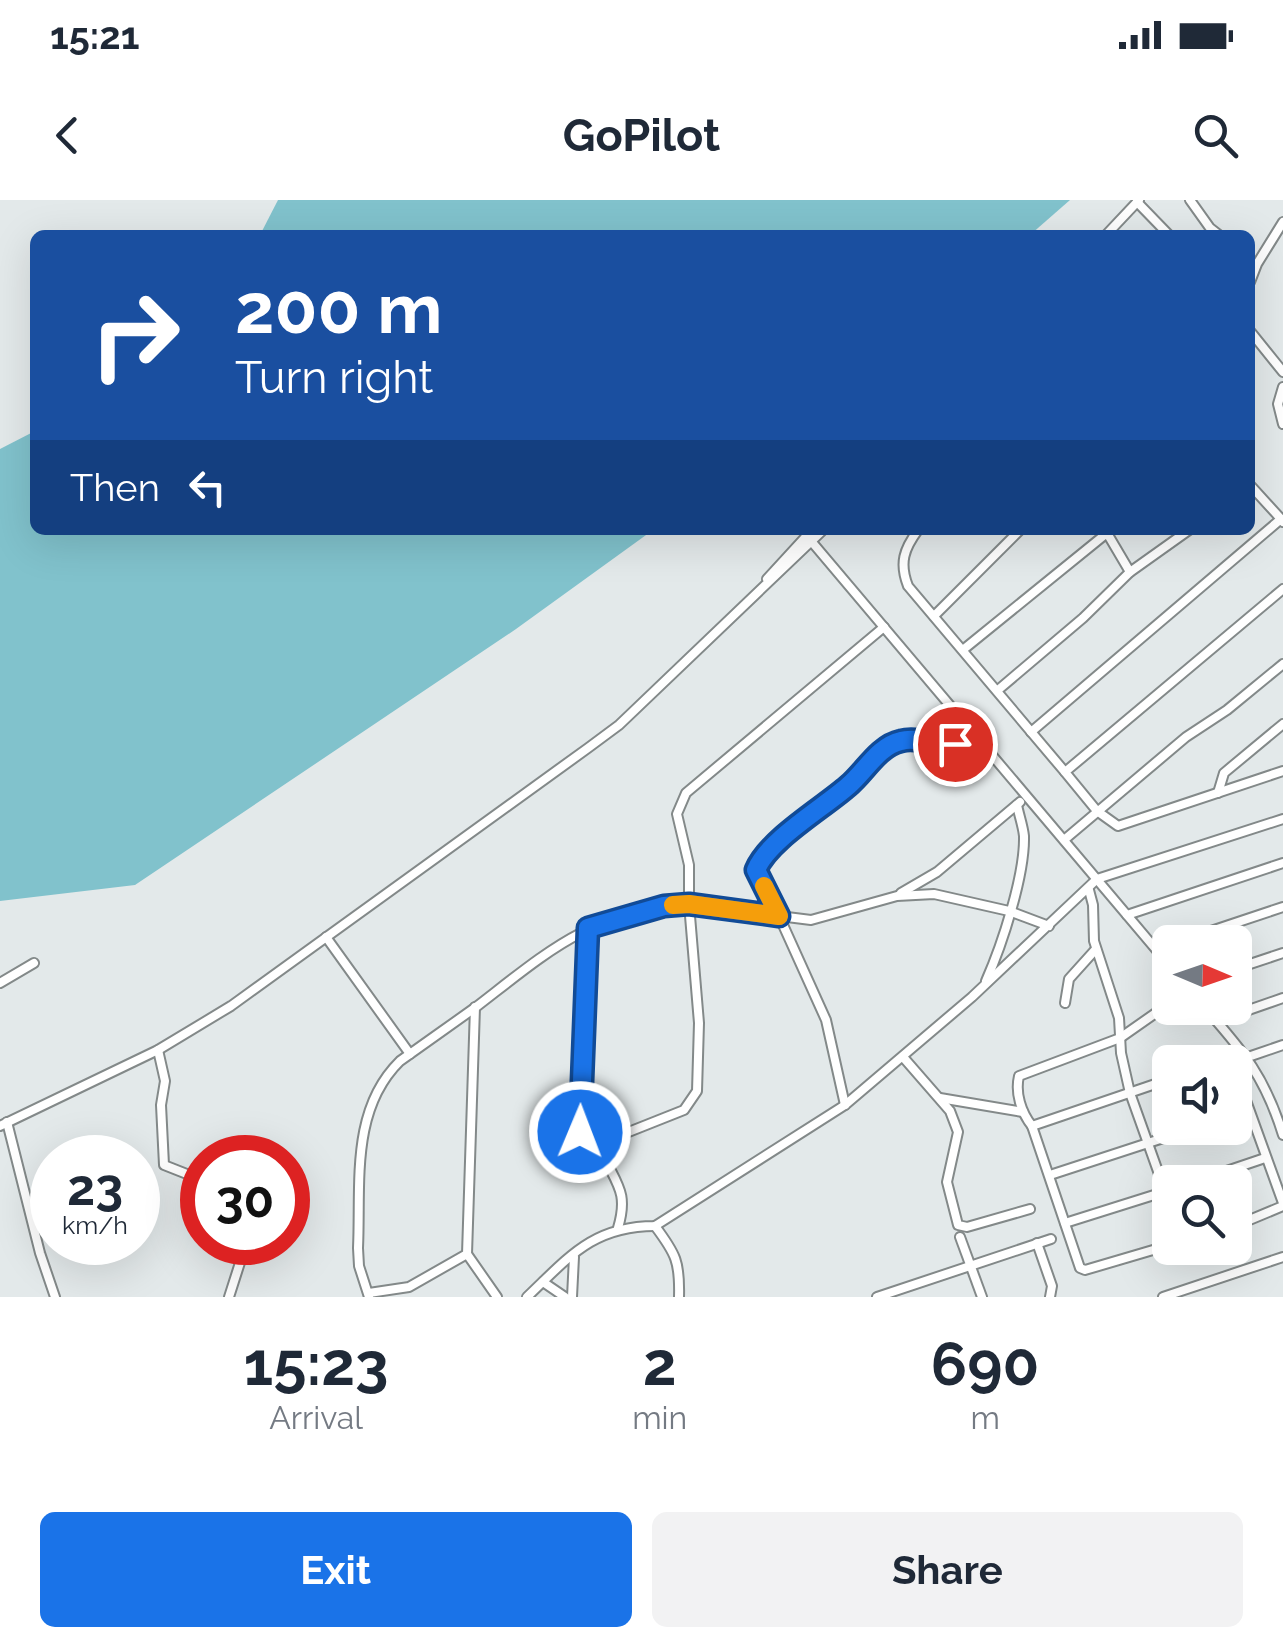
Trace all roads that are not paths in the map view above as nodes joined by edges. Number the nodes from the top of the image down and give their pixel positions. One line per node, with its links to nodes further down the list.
1 (1190, 200): 6 (street)
2 (1138, 201): 4 (street); 5 (street)
3 (1283, 222): 7 (street)
4 (1111, 230)
5 (1164, 230)
6 (1213, 230)
7 (1255, 259)
8 (1255, 337): 9 (street)
9 (1283, 372)
10 (1283, 387): 11 (street)
11 (1283, 424)
12 (1255, 491): 13 (street)
13 (1282, 521): 32 (street)
14 (823, 535): 21 (street)
15 (914, 535): 26 (street)
16 (1015, 535): 26 (street)
17 (1104, 535): 28 (street)
18 (1110, 535): 23 (street)
19 (1182, 535): 23 (street)
20 (810, 536): 21 (street); 22 (street); 25 (street)
21 (822, 553): 22 (street); 27 (street)
22 (799, 555): 25 (street)
23 (1130, 572): 30 (street)
24 (1283, 590): 35 (street)
25 (754, 594): 54 (street)
26 (934, 616): 28 (street)
27 (884, 626): 33 (street); 46 (street)
28 (964, 650): 30 (street)
29 (1283, 664): 39 (street)
30 (998, 690): 32 (street)
31 (1283, 724): 36 (street)
32 (1031, 732): 35 (street)
33 (978, 737): 37 (street); 50 (street)
34 (1283, 771): 36 (street)
35 (1065, 772): 39 (street)
36 (1218, 793): 39 (street)
37 (1026, 796): 38 (street); 41 (street)
38 (1017, 805): 45 (street); 48 (street)
39 (1098, 812): 41 (street)
40 (1283, 820): 43 (street)
41 (1064, 840): 43 (street)
42 (1283, 862): 49 (street)
43 (1097, 879): 44 (street); 49 (street)
44 (1088, 890): 52 (street); 56 (street)
45 (897, 896): 48 (street); 50 (street)
46 (689, 904): 50 (street); 53 (street); 85 (street)
47 (1283, 907): 51 (street)
48 (1009, 911): 52 (street); 61 (street)
49 (1127, 915): 55 (street)
50 (779, 916): 79 (street)
51 (1229, 925)
52 (1049, 926): 61 (street)
53 (588, 928): 64 (street); 88 (street)
54 (326, 936): 71 (street); 73 (street)
55 (1152, 945)
56 (1096, 949): 63 (street); 68 (street)
57 (1283, 953): 59 (street)
58 (34, 963): 60 (street)
59 (1252, 963)
60 (0, 983)
61 (984, 986): 74 (street)
62 (1283, 998): 65 (street)
63 (1065, 1003)
64 (475, 1007): 73 (street); 106 (street)
65 (1252, 1009)
66 (1152, 1016): 68 (street)
67 (1220, 1025): 69 (street)
68 (1120, 1038): 77 (street); 80 (street)
69 (1237, 1045)
70 (1283, 1045): 72 (street)
71 (158, 1050): 82 (street); 93 (street)
72 (1252, 1052)
73 (410, 1054): 113 (street)
74 (903, 1057): 78 (street); 79 (street)
75 (1252, 1066): 84 (street)
76 (1152, 1085): 77 (street)
77 (1130, 1093): 83 (street); 87 (street)
78 (940, 1098): 80 (street); 97 (street)
79 (845, 1105): 100 (street)
80 (1023, 1112): 83 (street)
81 (1252, 1122): 90 (street)
82 (3, 1124): 114 (street)
83 (1032, 1126): 94 (street)
84 (1283, 1135)
85 (621, 1136): 88 (street); 89 (street)
86 (1152, 1141): 87 (street)
87 (1148, 1142): 91 (street); 94 (street)
88 (592, 1145): 89 (street)
89 (604, 1157): 101 (street)
90 (1265, 1158): 92 (street); 96 (street)
91 (1157, 1165)
92 (1244, 1165)
93 (180, 1171)
94 (1050, 1175): 99 (street)
95 (1152, 1196): 99 (street)
96 (1283, 1204): 98 (street)
97 (1030, 1209)
98 (1252, 1218)
99 (1065, 1223): 105 (street)
100 (655, 1226): 101 (street); 119 (street)
101 (618, 1228): 107 (street)
102 (960, 1237): 110 (street)
103 (1051, 1239): 104 (street)
104 (1037, 1243): 110 (street); 123 (street)
105 (1152, 1249)
106 (466, 1254): 113 (street); 116 (street)
107 (574, 1256): 111 (street); 118 (street)
108 (1283, 1257): 124 (street)
109 (238, 1265): 115 (street)
110 (970, 1266): 112 (street); 122 (street)
111 (544, 1282): 117 (street); 118 (street)
112 (909, 1286): 120 (street); 121 (street)
113 (369, 1295)
114 (55, 1297)
115 (228, 1297)
116 (498, 1297)
117 (527, 1297)
118 (568, 1297)
119 (679, 1297)
120 (877, 1297)
121 (913, 1297)
122 (982, 1297)
123 (1050, 1297)
124 (1162, 1297)

